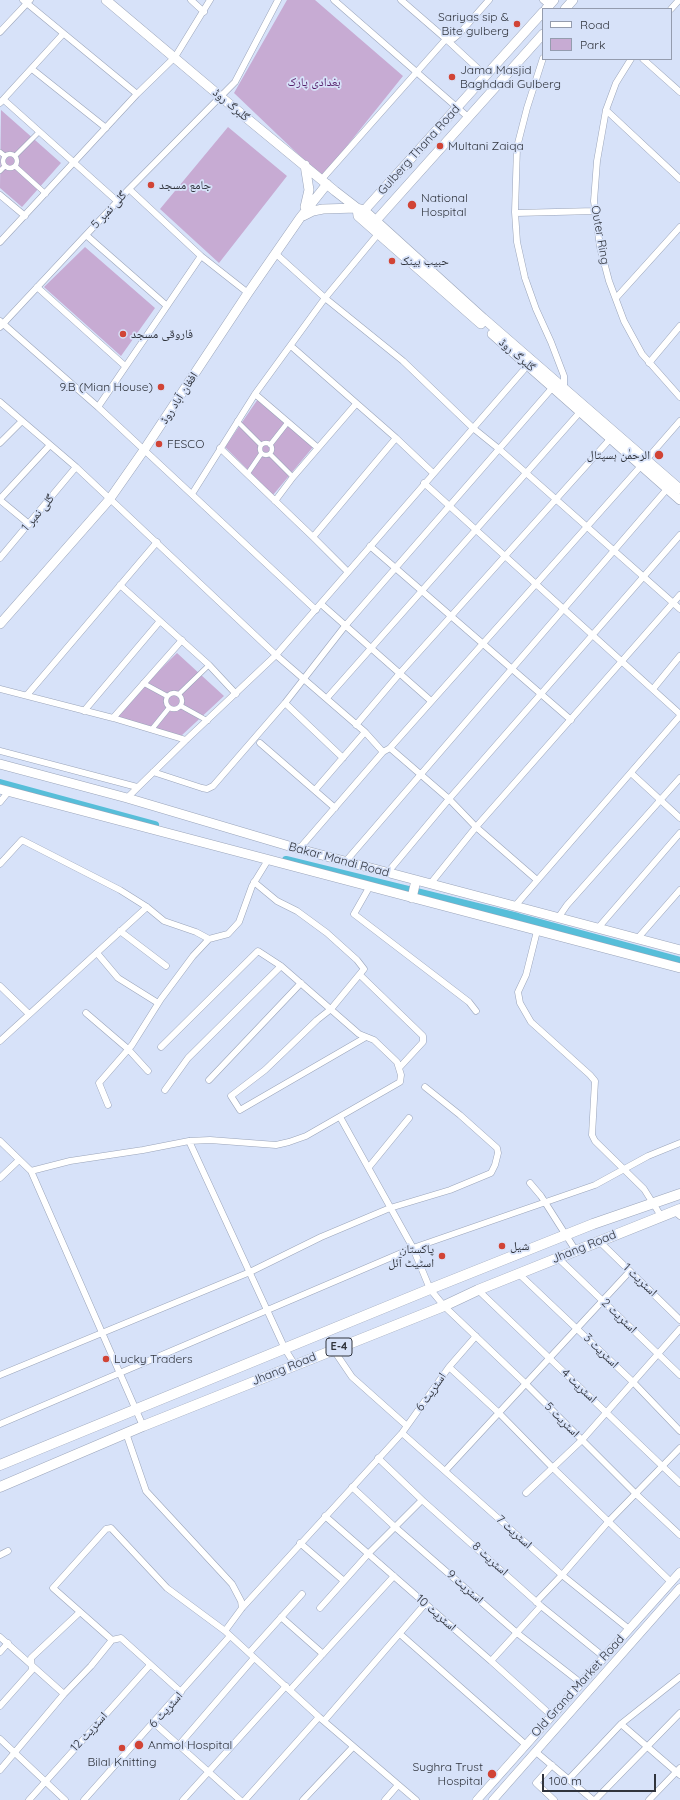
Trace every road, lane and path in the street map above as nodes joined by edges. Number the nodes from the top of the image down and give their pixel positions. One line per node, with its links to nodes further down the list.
1 (106, 0): 17 (main road, گلبرگ روڈ)
2 (191, 0): 12 (street)
3 (210, 0): 12 (street)
4 (278, 0): 26 (street, گلی نمبر 5)
5 (334, 0): 22 (street)
6 (401, 0): 16 (street)
7 (489, 0): 16 (street)
8 (573, 0): 10 (main road)
9 (27, 1): 13 (street); 14 (street)
10 (566, 8)
11 (542, 11): 23 (main road, Gulberg Thana Road)
12 (204, 12): 17 (street)
13 (0, 32)
14 (64, 34): 21 (street); 25 (street)
15 (542, 35): 30 (main road, Gulberg Thana Road)
16 (446, 39): 22 (street); 23 (street)
17 (175, 57): 25 (street); 26 (main road, گلبرگ روڈ)
18 (542, 60): 49 (street)
19 (630, 60): 29 (street, Outer Ring)
20 (644, 60): 24 (street)
21 (32, 69): 27 (street); 31 (street)
22 (416, 71): 28 (street); 42 (street)
23 (486, 76): 28 (main road, Gulberg Thana Road)
24 (680, 92)
25 (137, 94): 31 (street)
26 (221, 97): 39 (main road, گلبرگ روڈ); 43 (street, گلی نمبر 5)
27 (2, 102): 32 (street)
28 (459, 107): 30 (street); 48 (main road, Gulberg Thana Road)
29 (606, 110): 41 (street); 47 (street, Outer Ring)
30 (468, 117): 52 (main road, Gulberg Thana Road)
31 (106, 128): 36 (street)
32 (39, 132): 35 (street); 36 (street)
33 (0, 152): 34 (street)
34 (5, 156): 35 (street); 37 (street)
35 (15, 156): 38 (street)
36 (74, 162): 44 (street); 46 (street)
37 (5, 166): 38 (street); 40 (street)
38 (15, 166): 44 (street)
39 (305, 166): 42 (main road, گلبرگ روڈ); 51 (main road)
40 (0, 171)
41 (680, 179)
42 (324, 181): 48 (main road, گلبرگ روڈ); 51 (main road)
43 (128, 190): 46 (street, گلی نمبر 5); 58 (street)
44 (46, 194): 50 (street)
45 (0, 195): 50 (street)
46 (118, 201): 55 (street, گلی نمبر 5)
47 (595, 211): 49 (street); 62 (street, Outer Ring)
48 (360, 212): 51 (main road); 52 (main road, گلبرگ روڈ)
49 (516, 213): 71 (street)
50 (25, 216): 56 (street)
51 (300, 218): 57 (main road, افغان آباد روڈ)
52 (373, 223): 54 (main road, گلبرگ روڈ); 71 (main road, گلبرگ روڈ)
53 (680, 227): 62 (street)
54 (378, 234): 61 (street); 68 (main road, گلبرگ روڈ)
55 (86, 235): 59 (street, گلی نمبر 5); 63 (street)
56 (0, 242)
57 (275, 253): 60 (main road, افغان آباد روڈ); 61 (street)
58 (201, 256): 60 (street); 63 (street)
59 (37, 287): 64 (street, گلی نمبر 5); 69 (street)
60 (248, 293): 92 (main road, افغان آباد روڈ)
61 (325, 298): 66 (street); 82 (street)
62 (616, 298): 67 (street, Outer Ring)
63 (167, 306): 69 (street)
64 (1, 324): 76 (street)
65 (680, 326): 67 (street)
66 (291, 346): 72 (street); 75 (street)
67 (650, 363): 73 (street, Outer Ring)
68 (528, 365): 70 (main road, گلبرگ روڈ); 82 (street)
69 (125, 366): 76 (street)
70 (553, 386): 71 (main road, گلبرگ روڈ); 91 (street)
71 (564, 392): 77 (main road, گلبرگ روڈ); 95 (main road, گلبرگ روڈ)
72 (255, 394): 79 (street); 80 (street)
73 (680, 397)
74 (0, 402): 78 (street)
75 (356, 404): 83 (street); 90 (street)
76 (98, 407): 92 (street)
77 (580, 412): 84 (main road, گلبرگ روڈ); 99 (street)
78 (22, 421): 85 (street); 86 (street)
79 (237, 421): 87 (street); 89 (street)
80 (288, 422): 88 (street); 90 (street)
81 (680, 422): 95 (street)
82 (473, 428): 91 (street); 98 (street)
83 (396, 438): 98 (street); 115 (street)
84 (611, 438): 95 (main road, گلبرگ روڈ); 106 (street)
85 (0, 443)
86 (50, 444): 96 (street); 105 (street)
87 (261, 445): 88 (street); 93 (street)
88 (270, 445): 94 (street)
89 (220, 448): 97 (street); 104 (street)
90 (318, 448): 100 (street)
91 (499, 449): 99 (street); 110 (street)
92 (144, 450): 104 (street); 107 (main road, افغان آباد روڈ)
93 (261, 454): 94 (street); 97 (street)
94 (270, 454): 100 (street)
95 (643, 463): 102 (main road, گلبرگ روڈ); 103 (main road, گلبرگ روڈ); 112 (street)
96 (76, 467): 107 (street); 111 (street, گلی نمبر 1)
97 (248, 473): 109 (street)
98 (433, 473): 101 (street)
99 (526, 473): 106 (street); 113 (street)
100 (294, 477): 109 (street)
101 (424, 483): 110 (street); 117 (street)
102 (667, 489): 108 (main road, گلبرگ روڈ); 118 (street)
103 (680, 489)
104 (192, 494): 132 (street)
105 (0, 499): 111 (street)
106 (556, 499): 112 (street); 119 (street)
107 (109, 500): 116 (street); 135 (main road, افغان آباد روڈ)
108 (680, 500)
109 (275, 501): 115 (street)
110 (449, 506): 113 (street); 121 (street)
111 (29, 524): 120 (street, گلی نمبر 1)
112 (586, 526): 118 (street); 124 (street)
113 (475, 530): 119 (street); 126 (street)
114 (680, 535): 123 (street)
115 (313, 536): 122 (street)
116 (157, 542): 125 (street); 141 (street)
117 (370, 546): 121 (street); 122 (street)
118 (614, 550): 123 (street); 130 (street)
119 (505, 556): 124 (street); 133 (street)
120 (1, 557)
121 (396, 568): 126 (street); 136 (street)
122 (348, 572): 129 (street)
123 (644, 577): 128 (street); 137 (street)
124 (535, 584): 130 (street); 139 (street)
125 (120, 585): 134 (street); 154 (street)
126 (422, 590): 133 (street); 140 (street)
127 (680, 595): 128 (street)
128 (673, 603): 131 (street); 143 (street)
129 (321, 604): 132 (street); 136 (street)
130 (564, 609): 137 (street); 145 (street)
131 (680, 609)
132 (316, 610): 141 (street)
133 (451, 616): 139 (street); 146 (street)
134 (160, 621): 138 (street); 161 (street)
135 (0, 624)
136 (345, 626): 140 (street); 147 (street)
137 (593, 635): 143 (street); 153 (street)
138 (182, 640): 144 (street); 148 (street)
139 (482, 643): 145 (street); 157 (street)
140 (370, 648): 146 (street); 156 (street)
141 (276, 655): 147 (street); 152 (street)
142 (680, 656): 150 (street)
143 (622, 661): 150 (street); 164 (street)
144 (209, 665): 151 (street); 152 (street)
145 (512, 668): 153 (street); 178 (street)
146 (400, 673): 157 (street); 166 (street)
147 (305, 679): 156 (street); 158 (street)
148 (144, 683): 155 (street); 163 (street)
149 (0, 689): 154 (street)
150 (653, 689): 162 (street)
151 (179, 694): 155 (street); 159 (street)
152 (236, 694): 165 (street)
153 (542, 694): 164 (street); 184 (street)
154 (27, 695): 161 (street)
155 (167, 696): 160 (street)
156 (327, 698): 166 (street)
157 (431, 701): 171 (street)
158 (285, 703): 174 (street); 176 (street)
159 (181, 706): 160 (street); 165 (street)
160 (169, 708): 167 (street)
161 (84, 711): 163 (street)
162 (680, 715): 177 (street)
163 (113, 718): 167 (street)
164 (571, 720): 189 (street)
165 (208, 721): 169 (street)
166 (356, 725): 168 (street)
167 (152, 729): 169 (street)
168 (365, 732): 173 (street); 174 (street)
169 (186, 740): 176 (street)
170 (260, 743): 182 (street)
171 (390, 748): 173 (street); 178 (street)
172 (0, 751): 180 (street)
173 (383, 752): 187 (street)
174 (343, 758): 182 (street)
175 (0, 764): 183 (main road, Bakar Mandi Road)
176 (153, 772): 180 (street)
177 (631, 773): 185 (street); 197 (street)
178 (420, 775): 184 (street); 193 (street)
179 (680, 778): 185 (street)
180 (137, 787): 183 (street)
181 (5, 790): 186 (street); 192 (main road, Bakar Mandi Road)
182 (315, 790): 187 (street)
183 (127, 798): 191 (main road, Bakar Mandi Road)
184 (449, 799): 189 (street); 195 (street)
185 (661, 800): 188 (street); 205 (street)
186 (0, 802)
187 (335, 808): 191 (street)
188 (680, 818)
189 (476, 827): 197 (street); 199 (street)
190 (680, 834): 206 (street)
191 (299, 849): 193 (main road, Bakar Mandi Road)
192 (268, 860): 198 (street); 200 (main road, Bakar Mandi Road)
193 (346, 861): 195 (main road, Bakar Mandi Road)
194 (0, 864): 204 (street)
195 (388, 872): 196 (main road, Bakar Mandi Road)
196 (416, 880): 199 (main road, Bakar Mandi Road); 202 (main road)
197 (536, 880): 203 (street)
198 (254, 882): 209 (street); 216 (street)
199 (432, 883): 203 (main road, Bakar Mandi Road)
200 (370, 886): 202 (main road, Bakar Mandi Road); 221 (street)
201 (680, 890): 210 (street)
202 (412, 898): 208 (main road, Bakar Mandi Road)
203 (515, 906): 205 (main road, Bakar Mandi Road)
204 (147, 907): 207 (street); 209 (street)
205 (558, 918): 206 (main road, Bakar Mandi Road)
206 (598, 928): 210 (main road, Bakar Mandi Road)
207 (120, 931): 212 (street); 213 (street)
208 (537, 931): 215 (main road, Bakar Mandi Road); 241 (street)
209 (209, 939): 219 (street)
210 (637, 939): 211 (main road, Bakar Mandi Road)
211 (679, 947)
212 (97, 953): 219 (street); 223 (street)
213 (166, 966)
214 (281, 966): 217 (street); 226 (street); 232 (street)
215 (680, 968)
216 (360, 975): 220 (street); 228 (street)
217 (301, 983): 220 (street); 230 (street)
218 (0, 986): 223 (street)
219 (158, 1003): 227 (street)
220 (331, 1009): 224 (street); 224 (street)
221 (476, 1011)
222 (86, 1013): 227 (street)
223 (29, 1014): 225 (street)
224 (366, 1037): 228 (street)
225 (0, 1041)
226 (161, 1047)
227 (128, 1049): 229 (street); 233 (street)
228 (399, 1068): 234 (street)
229 (148, 1071)
230 (209, 1080)
231 (425, 1087): 248 (street)
232 (164, 1090)
233 (108, 1105)
234 (340, 1117): 237 (street); 240 (street, اسٹریٹ 5)
235 (409, 1118): 240 (street)
236 (0, 1141): 239 (street)
237 (189, 1141): 242 (street); 257 (street)
238 (680, 1143): 241 (street)
239 (19, 1160): 242 (street); 243 (street)
240 (369, 1167): 248 (street, اسٹریٹ 5)
241 (624, 1170): 246 (street); 247 (street)
242 (31, 1171): 267 (street)
243 (0, 1178)
244 (530, 1183): 246 (street)
245 (680, 1194): 247 (highway, Jhang Road / E-4)
246 (544, 1202): 251 (street); 253 (street)
247 (654, 1203): 250 (street); 251 (highway, Jhang Road / E-4)
248 (390, 1208): 253 (street, اسٹریٹ 5); 257 (street)
249 (678, 1212): 250 (highway, Jhang Road / E-4)
250 (661, 1216): 252 (highway, Jhang Road / E-4)
251 (567, 1235): 254 (street); 259 (highway, Jhang Road / E-4)
252 (599, 1241): 254 (highway, Jhang Road / E-4); 256 (street, اسٹریٹ 1)
253 (413, 1248): 259 (street, اسٹریٹ 5); 263 (street)
254 (576, 1251): 255 (highway, Jhang Road / E-4)
255 (558, 1258): 258 (highway, Jhang Road / E-4); 261 (street, اسٹریٹ 2)
256 (630, 1271): 261 (street); 264 (street, اسٹریٹ 1)
257 (250, 1272): 263 (street); 267 (street)
258 (519, 1274): 260 (highway, Jhang Road / E-4); 265 (street, اسٹریٹ 3)
259 (430, 1289): 262 (street, اسٹریٹ 5); 269 (highway, Jhang Road / E-4)
260 (478, 1290): 262 (highway, Jhang Road / E-4); 272 (street, اسٹریٹ 4)
261 (603, 1300): 265 (street); 271 (street, اسٹریٹ 2)
262 (444, 1306): 268 (street, اسٹریٹ 5); 270 (highway, Jhang Road / E-4)
263 (268, 1311): 269 (street); 275 (street)
264 (680, 1320)
265 (577, 1328): 272 (street); 278 (street, اسٹریٹ 3)
266 (680, 1329): 271 (street)
267 (102, 1333): 275 (street); 276 (street)
268 (476, 1336): 274 (street); 279 (street, اسٹریٹ 5)
269 (285, 1349): 273 (street); 280 (highway, Jhang Road / E-4)
270 (333, 1349): 273 (highway, Jhang Road / E-4); 285 (street)
271 (658, 1354): 277 (street, اسٹریٹ 2); 278 (street)
272 (549, 1358): 279 (street); 281 (street, اسٹریٹ 4)
273 (295, 1365): 284 (highway, Jhang Road / E-4)
274 (449, 1367): 282 (street, اسٹریٹ 6); 285 (street, اسٹریٹ 6)
275 (120, 1373): 280 (street); 283 (street)
276 (0, 1375)
277 (680, 1375)
278 (633, 1382): 281 (street); 286 (street, اسٹریٹ 3)
279 (526, 1384): 282 (street); 289 (street, اسٹریٹ 5)
280 (135, 1409): 284 (street); 292 (highway, Jhang Road / E-4)
281 (607, 1412): 289 (street); 293 (street, اسٹریٹ 4)
282 (499, 1413): 294 (street, اسٹریٹ 6); 295 (street)
283 (0, 1424)
284 (143, 1426): 287 (highway, Jhang Road / E-4)
285 (407, 1426): 288 (street, اسٹریٹ 6)
286 (680, 1431)
287 (126, 1433): 297 (highway, Jhang Road / E-4); 319 (street)
288 (402, 1433): 291 (street, اسٹریٹ 6); 295 (street, اسٹریٹ 7)
289 (582, 1440): 294 (street); 300 (street, اسٹریٹ 5)
290 (680, 1448): 293 (street)
291 (378, 1458): 298 (street, اسٹریٹ 6); 301 (street, اسٹریٹ 8)
292 (0, 1466)
293 (661, 1466): 296 (street, اسٹریٹ 4); 300 (street)
294 (552, 1467): 299 (street); 303 (street, اسٹریٹ 6)
295 (445, 1471): 311 (street, اسٹریٹ 7)
296 (680, 1483)
297 (0, 1487)
298 (352, 1487): 302 (street, اسٹریٹ 6); 304 (street, اسٹریٹ 9)
299 (526, 1493)
300 (636, 1494): 303 (street); 305 (street, اسٹریٹ 5)
301 (422, 1500): 304 (street); 318 (street, اسٹریٹ 8)
302 (325, 1516): 306 (street, اسٹریٹ 6); 308 (street, اسٹریٹ 10)
303 (608, 1522): 311 (street); 314 (street, اسٹریٹ 6)
304 (396, 1527): 308 (street); 324 (street, اسٹریٹ 9)
305 (680, 1534)
306 (300, 1543): 313 (street); 319 (street, اسٹریٹ 6)
307 (8, 1551): 309 (street)
308 (369, 1553): 312 (street, اسٹریٹ 10); 313 (street)
309 (0, 1555)
310 (680, 1572): 314 (street, Old Grand Market Road)
311 (562, 1575): 318 (street); 323 (street, اسٹریٹ 7)
312 (394, 1576): 317 (street, اسٹریٹ 10); 332 (street)
313 (344, 1581): 320 (street)
314 (671, 1582): 323 (street, Old Grand Market Road)
315 (680, 1588): 354 (street, Old Grand Market Road)
316 (302, 1594): 322 (street)
317 (425, 1604): 326 (street); 335 (street, اسٹریٹ 10)
318 (539, 1604): 324 (street); 333 (street, اسٹریٹ 8)
319 (242, 1608): 325 (street, اسٹریٹ 6)
320 (320, 1608)
321 (80, 1612): 325 (street); 328 (street); 336 (street)
322 (281, 1617): 331 (street); 332 (street)
323 (629, 1629): 333 (street, Old Grand Market Road)
324 (517, 1633): 335 (street); 339 (street, اسٹریٹ 9)
325 (228, 1634): 331 (street); 341 (street, اسٹریٹ 6)
326 (400, 1634): 346 (street); 351 (street)
327 (0, 1637): 329 (street)
328 (112, 1640): 337 (street); 342 (street)
329 (8, 1644): 330 (street); 336 (street)
330 (0, 1652)
331 (249, 1653): 334 (street)
332 (322, 1654): 340 (street)
333 (604, 1657): 339 (street, Old Grand Market Road)
334 (254, 1658): 340 (street); 350 (street)
335 (491, 1661): 345 (street, اسٹریٹ 10)
336 (32, 1665): 342 (street); 343 (street)
337 (150, 1665): 341 (street); 360 (street, اسٹریٹ 12)
338 (680, 1677): 348 (street)
339 (581, 1682): 345 (street, Old Grand Market Road)
340 (288, 1688): 346 (street); 358 (street)
341 (181, 1692): 347 (street, اسٹریٹ 6)
342 (64, 1694): 355 (street)
343 (0, 1706)
344 (680, 1713): 353 (street)
345 (552, 1716): 351 (street, Old Grand Market Road)
346 (322, 1719): 352 (street); 368 (street)
347 (154, 1723): 350 (street); 365 (street, اسٹریٹ 6)
348 (621, 1724): 353 (street); 361 (street)
349 (0, 1739): 355 (street)
350 (179, 1745): 358 (street)
351 (526, 1745): 372 (street, Old Grand Market Road)
352 (353, 1747): 362 (street); 369 (street)
353 (647, 1747): 359 (street); 375 (street)
354 (536, 1752): 356 (street); 373 (street, Old Grand Market Road)
355 (15, 1753): 357 (street); 360 (street)
356 (552, 1765): 361 (street); 374 (street)
357 (0, 1770)
358 (210, 1772): 366 (street); 367 (street)
359 (679, 1772): 376 (street)
360 (46, 1780): 363 (street, اسٹریٹ 12); 364 (street)
361 (569, 1780): 375 (street)
362 (398, 1785): 370 (street); 371 (street)
363 (28, 1800)
364 (65, 1800)
365 (84, 1800)
366 (183, 1800)
367 (240, 1800)
368 (245, 1800)
369 (303, 1800)
370 (385, 1800)
371 (416, 1800)
372 (477, 1800)
373 (493, 1800)
374 (554, 1800)
375 (594, 1800)
376 (649, 1800)

